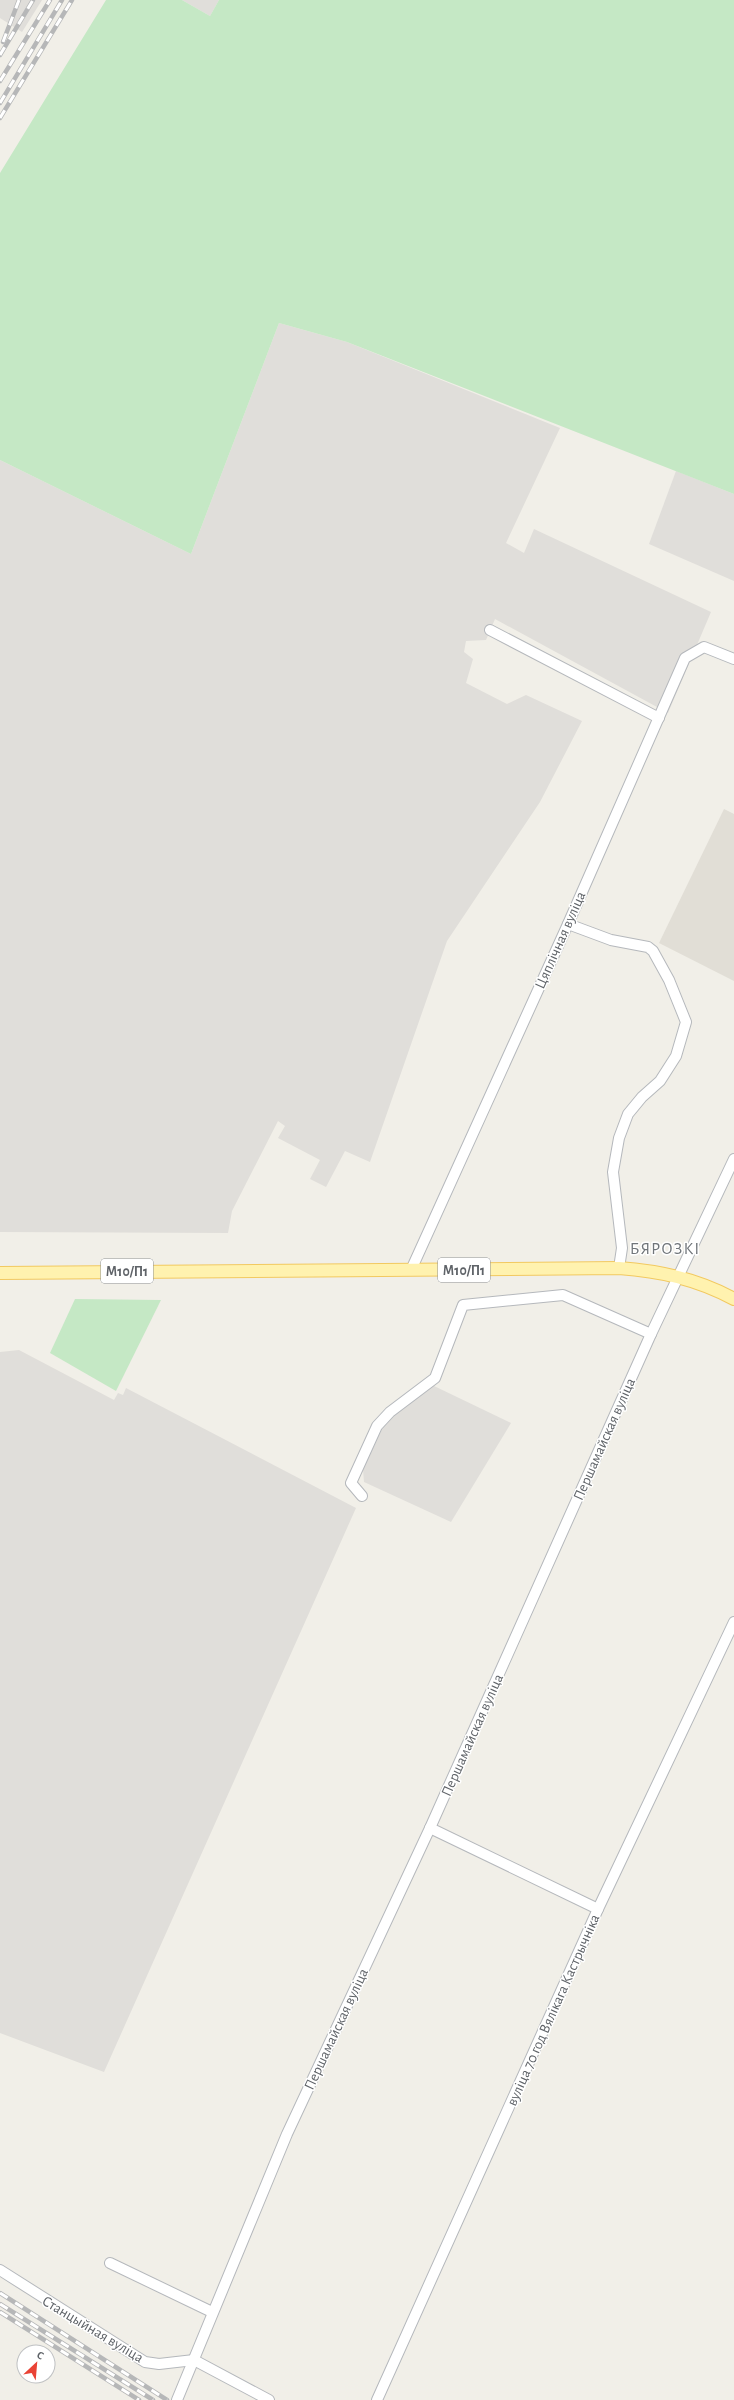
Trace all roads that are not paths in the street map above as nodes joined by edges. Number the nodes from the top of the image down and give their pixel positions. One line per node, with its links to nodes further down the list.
1 (490, 630): 3 (street)
2 (734, 659): 3 (street, Цяплічная вуліца)
3 (659, 718): 4 (street, Цяплічная вуліца)
4 (568, 924): 6 (street); 7 (street, Цяплічная вуліца)
5 (734, 1159): 9 (street, Першамайская вуліца)
6 (619, 1268): 7 (main road, М10/П1); 9 (main road, М10/П1)
7 (411, 1270): 8 (main road, М10/П1)
8 (0, 1273)
9 (680, 1276): 10 (main road, М10/П1); 11 (street, Першамайская вуліца)
10 (734, 1299)
11 (651, 1334): 12 (street); 14 (street, Першамайская вуліца)
12 (362, 1496)
13 (734, 1622): 15 (street, вуліца 70 год Вялікага Кастрычніка)
14 (430, 1828): 15 (street); 18 (street, Першамайская вуліца)
15 (598, 1909): 22 (street, вуліца 70 год Вялікага Кастрычніка)
16 (110, 2263): 18 (street)
17 (0, 2270): 19 (street, Станцыйная вуліца)
18 (212, 2312): 19 (street, Першамайская вуліца)
19 (194, 2360): 20 (street, Першамайская вуліца); 21 (street)
20 (177, 2400)
21 (270, 2400)
22 (377, 2400)

